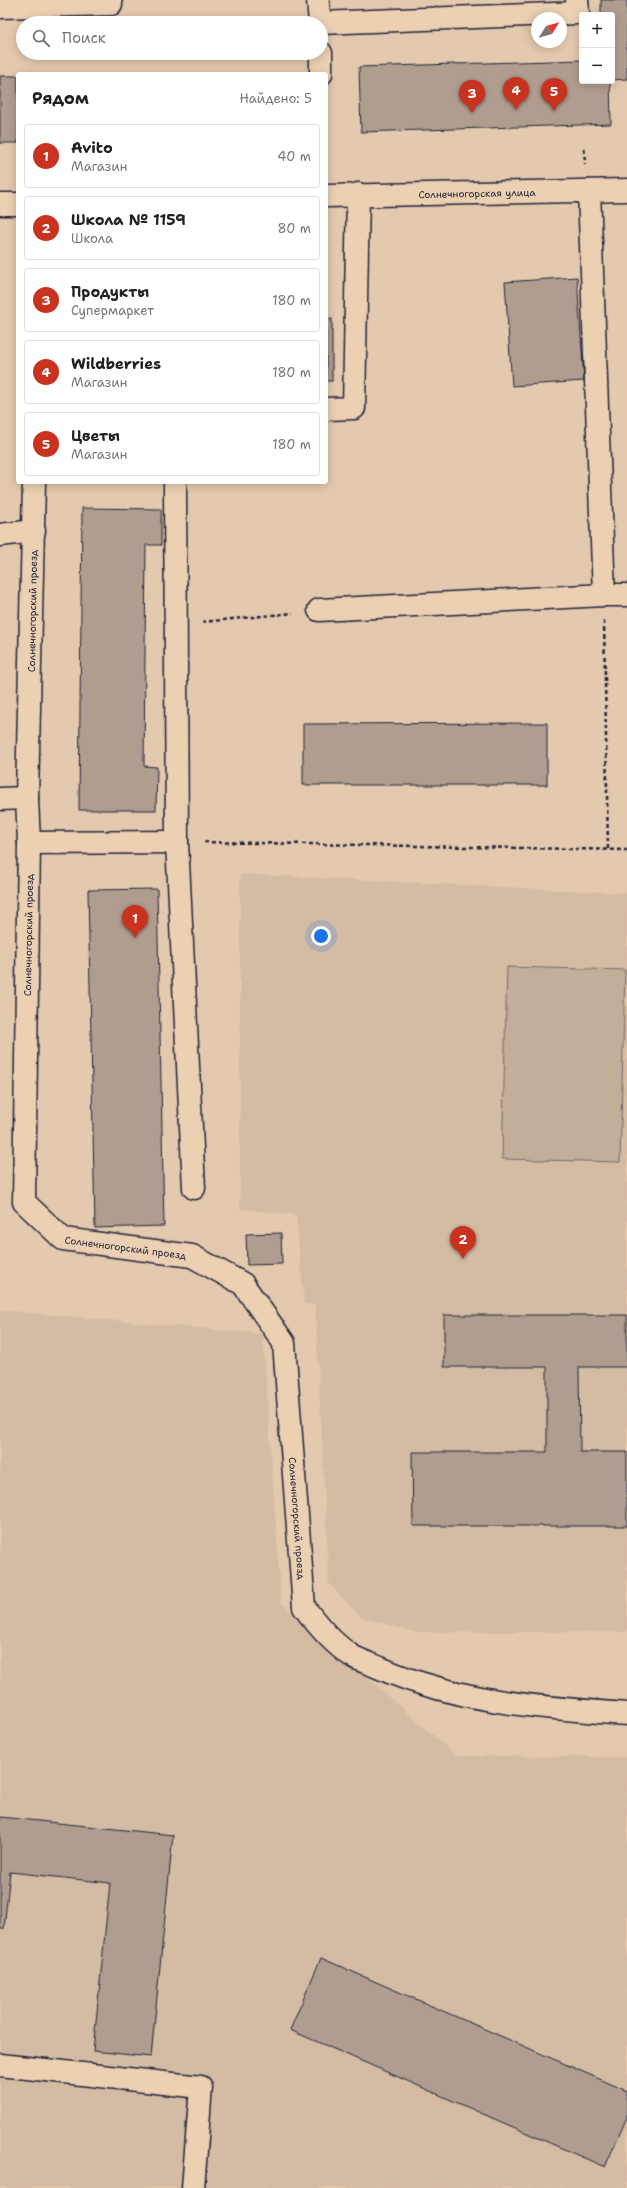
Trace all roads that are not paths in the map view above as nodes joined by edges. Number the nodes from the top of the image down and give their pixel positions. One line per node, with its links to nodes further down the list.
1 (318, 0): 5 (street)
2 (577, 0): 6 (street)
3 (111, 4): 4 (street)
4 (0, 7)
5 (319, 16)
6 (328, 23)
7 (321, 60): 8 (street)
8 (321, 72)
9 (627, 190): 10 (street, Солнечногорская улица)
10 (589, 191): 11 (street, Солнечногорская улица); 20 (street)
11 (358, 194): 12 (street, Солнечногорская улица); 15 (street)
12 (328, 196)
13 (0, 204): 14 (street)
14 (16, 204)
15 (328, 409)
16 (34, 484): 18 (street, Солнечногорский проезд)
17 (175, 484): 25 (street)
18 (34, 531): 19 (street); 23 (street, Солнечногорский проезд)
19 (0, 535)
20 (604, 595): 21 (street); 22 (street)
21 (627, 595)
22 (319, 610)
23 (27, 798): 24 (street); 26 (street, Солнечногорский проезд)
24 (0, 799)
25 (177, 842): 26 (street); 27 (street)
26 (29, 843): 28 (street, Солнечногорский проезд)
27 (194, 1188)
28 (627, 1714)
29 (0, 2065): 30 (street)
30 (193, 2188)

